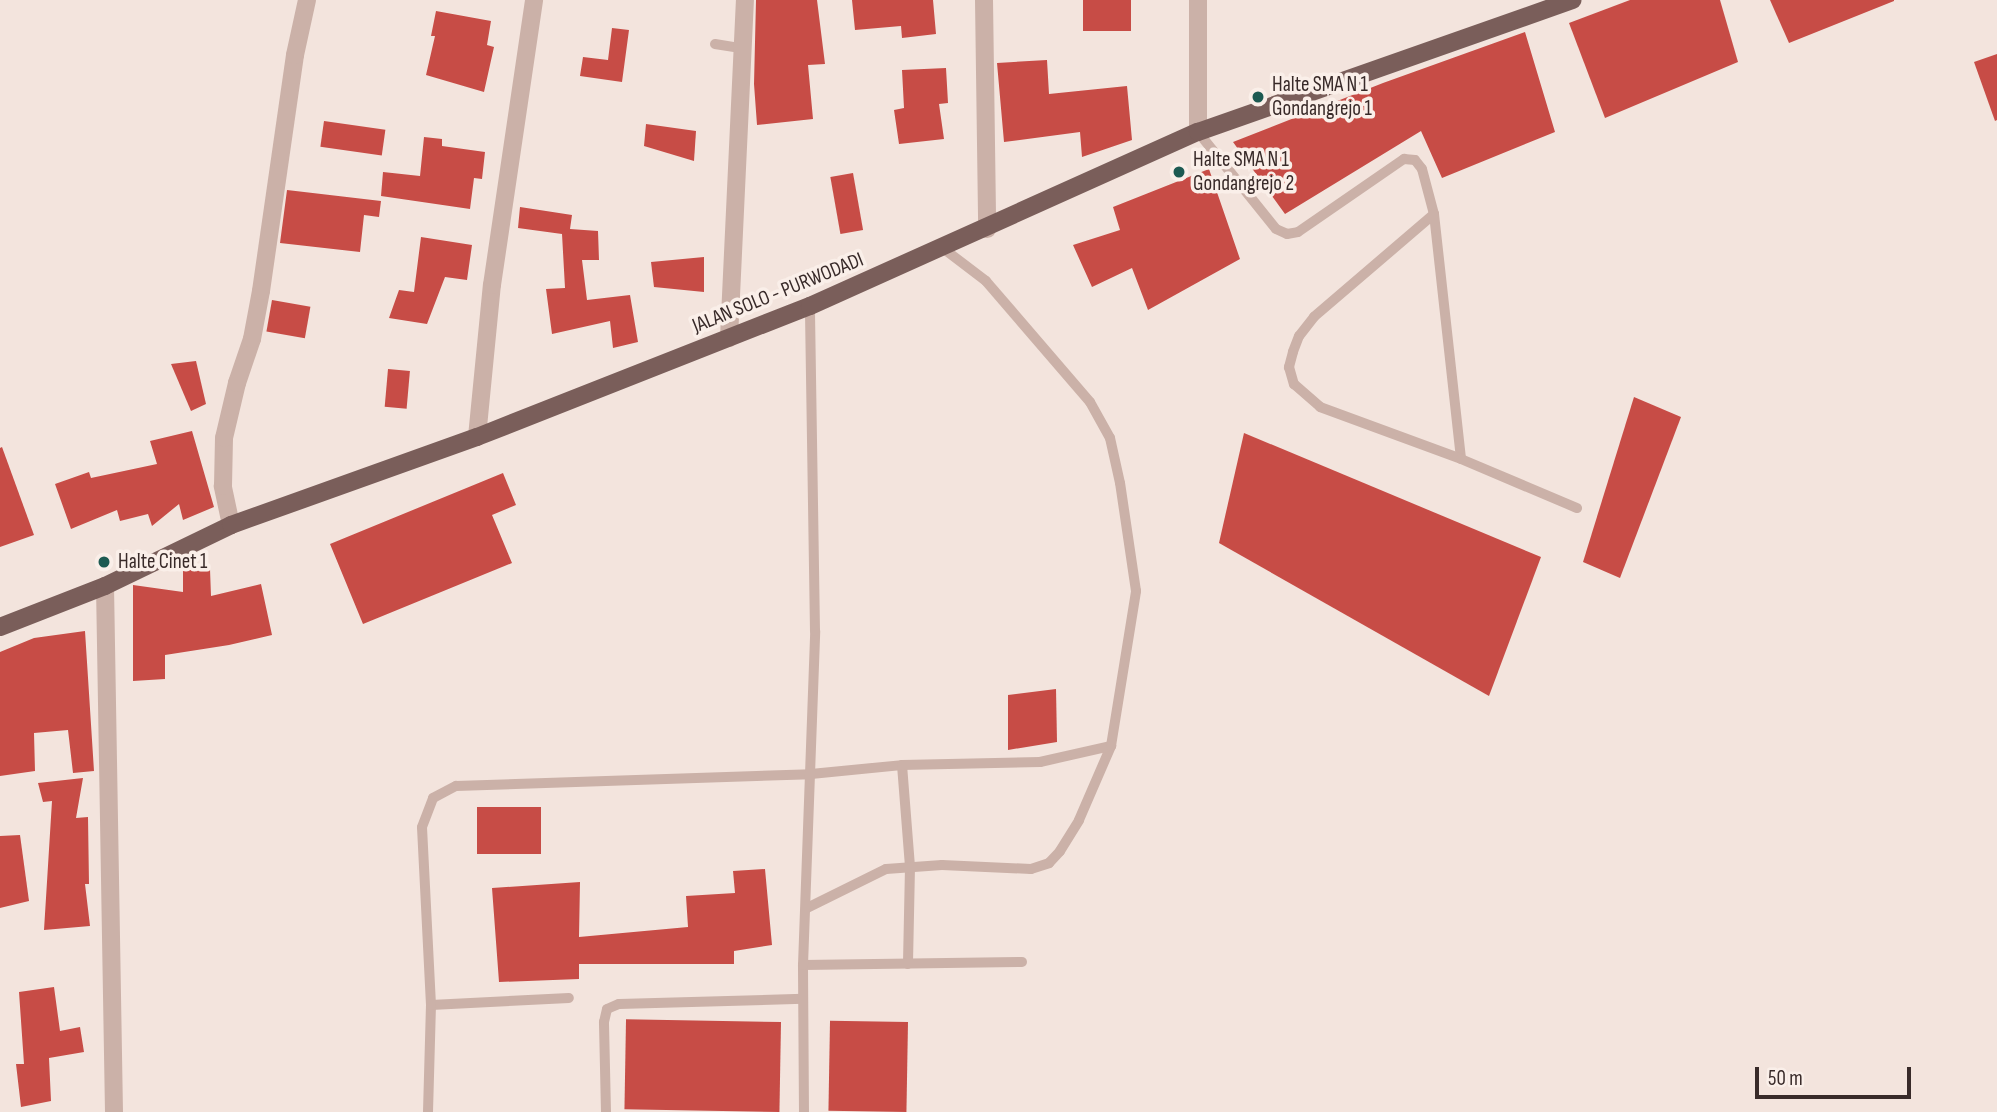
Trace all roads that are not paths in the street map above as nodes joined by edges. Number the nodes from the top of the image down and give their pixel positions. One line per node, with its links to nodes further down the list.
1 (307, 0): 18 (street)
2 (534, 0): 15 (street)
3 (746, 0): 8 (street)
4 (984, 0): 11 (street)
5 (1198, 0): 9 (street)
6 (1572, 0): 9 (main road, JALAN SOLO - PURWODADI)
7 (715, 44): 8 (lane)
8 (741, 48): 14 (street)
9 (1198, 132): 10 (lane); 11 (main road, JALAN SOLO - PURWODADI)
10 (1434, 215): 16 (lane); 16 (lane)
11 (987, 229): 12 (main road, JALAN SOLO - PURWODADI)
12 (944, 249): 13 (main road, JALAN SOLO - PURWODADI); 21 (lane)
13 (810, 306): 14 (main road, JALAN SOLO - PURWODADI); 23 (lane)
14 (729, 338): 15 (main road, JALAN SOLO - PURWODADI)
15 (477, 437): 18 (main road, JALAN SOLO - PURWODADI)
16 (1461, 458): 17 (lane)
17 (1577, 508)
18 (231, 525): 19 (main road, JALAN SOLO - PURWODADI)
19 (105, 586): 20 (main road, JALAN SOLO - PURWODADI); 32 (street)
20 (0, 627)
21 (1111, 746): 22 (lane); 24 (lane)
22 (902, 765): 23 (lane); 24 (lane)
23 (811, 774): 25 (lane); 31 (lane)
24 (910, 867): 25 (lane); 27 (lane)
25 (807, 908): 28 (lane)
26 (1022, 962): 27 (lane)
27 (908, 964): 28 (lane)
28 (803, 965): 30 (lane)
29 (569, 998): 31 (lane)
30 (803, 999): 34 (lane); 35 (lane)
31 (431, 1005): 33 (lane)
32 (114, 1112)
33 (428, 1112)
34 (606, 1112)
35 (804, 1112)

